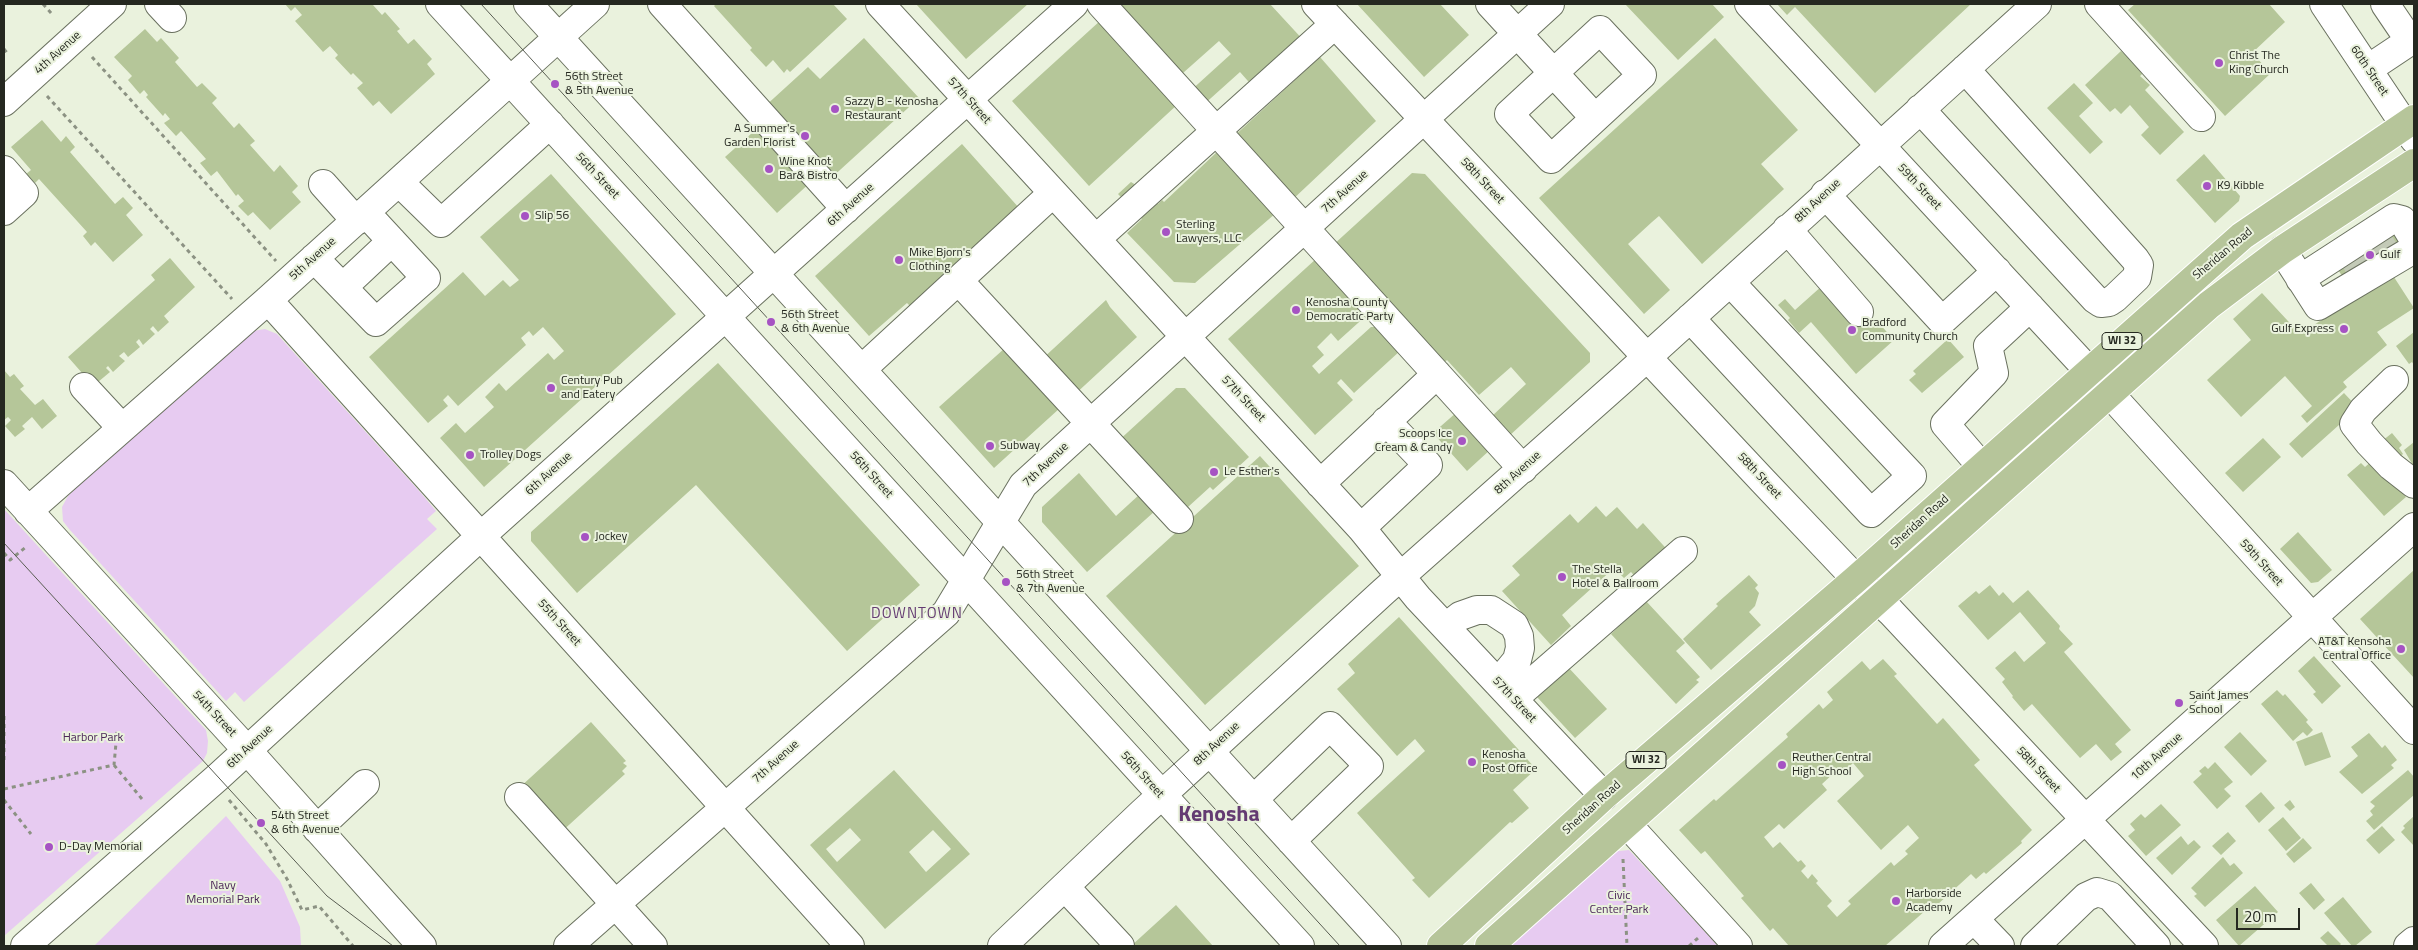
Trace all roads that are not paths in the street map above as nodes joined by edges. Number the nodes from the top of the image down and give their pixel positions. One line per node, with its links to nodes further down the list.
1 (112, 4): 26 (street, 4th Avenue)
2 (440, 4): 24 (street, 56th Street)
3 (528, 4): 19 (street)
4 (595, 4): 19 (street, 5th Avenue)
5 (662, 4): 41 (street)
6 (880, 4): 25 (street, 57th Street)
7 (1074, 4): 25 (street, 6th Avenue)
8 (1101, 4): 33 (street)
9 (1316, 4): 17 (street, 58th Street)
10 (1490, 4): 18 (street)
11 (1750, 4): 34 (street, 59th Street)
12 (2037, 4): 21 (street, 8th Avenue)
13 (2099, 4): 28 (street)
14 (2324, 4): 22 (street, 60th Street)
15 (2386, 4): 20 (street)
16 (1544, 5): 18 (street, 7th Avenue)
17 (1334, 24): 30 (street, 58th Street); 33 (street)
18 (1517, 34): 23 (street); 30 (street, 7th Avenue)
19 (558, 37): 24 (street, 5th Avenue); 54 (street)
20 (2412, 41): 22 (street)
21 (1965, 69): 27 (street, 8th Avenue); 27 (street)
22 (2368, 70): 32 (street, 60th Street)
23 (1554, 73): 29 (street); 29 (street); 29 (street)
24 (510, 81): 31 (street, 56th Street); 37 (street, 5th Avenue)
25 (968, 100): 39 (street, 57th Street); 41 (street, 6th Avenue)
26 (4, 102)
27 (1920, 109): 34 (street, 8th Avenue)
28 (2201, 117)
29 (1595, 118)
30 (1424, 120): 44 (street, 7th Avenue); 64 (street, 58th Street)
31 (550, 124): 37 (street); 61 (street, 56th Street)
32 (2411, 128): 66 (main road, Sheridan Road / WI 32)
33 (1217, 131): 44 (street); 46 (street)
34 (1880, 144): 40 (street, 8th Avenue); 53 (street, 59th Street)
35 (2414, 163): 50 (main road, WI 32)
36 (4, 170): 42 (street)
37 (399, 182): 43 (street, 5th Avenue)
38 (323, 184): 43 (street)
39 (1053, 193): 46 (street, 57th Street); 55 (street)
40 (1825, 194): 45 (street, 8th Avenue); 53 (street)
41 (846, 209): 54 (street, 6th Avenue)
42 (4, 211)
43 (360, 216): 48 (street); 51 (street, 5th Avenue)
44 (1305, 229): 63 (street, 7th Avenue); 67 (street)
45 (1787, 229): 56 (street, 8th Avenue); 60 (street)
46 (1096, 239): 63 (street, 57th Street)
47 (2414, 240): 49 (street)
48 (392, 241): 57 (street); 57 (street)
49 (2389, 247): 52 (street); 52 (street)
50 (2282, 250): 52 (street); 70 (main road, WI 32)
51 (314, 258): 57 (street); 59 (street, 5th Avenue)
52 (2357, 263)
53 (1997, 272): 58 (street, 59th Street)
54 (775, 273): 61 (street, 6th Avenue); 65 (street)
55 (958, 280): 65 (street); 72 (street)
56 (1730, 282): 62 (street, 8th Avenue); 62 (street)
57 (343, 288)
58 (2030, 307): 66 (street, 59th Street); 74 (street)
59 (258, 308): 73 (street, 5th Avenue); 84 (street, 55th Street)
60 (1860, 312)
61 (726, 316): 84 (street, 6th Avenue); 87 (street, 56th Street)
62 (1690, 318): 64 (street, 8th Avenue)
63 (1184, 336): 72 (street, 7th Avenue); 77 (street, 57th Street)
64 (1647, 358): 75 (street, 8th Avenue); 88 (street, 58th Street)
65 (862, 369): 81 (street)
66 (2089, 371): 74 (main road, Sheridan Road / WI 32)
67 (1437, 374): 71 (street); 75 (street)
68 (2394, 380): 78 (street)
69 (84, 387): 73 (street)
70 (2110, 394): 89 (main road, WI 32); 90 (street, 59th Street)
71 (1386, 421): 77 (street); 83 (street)
72 (1090, 424): 80 (street); 81 (street, 7th Avenue)
73 (122, 428): 79 (street, 5th Avenue)
74 (1982, 467): 88 (main road, Sheridan Road / WI 32)
75 (1523, 469): 86 (street, 8th Avenue)
76 (4, 484): 79 (street, 54th Street)
77 (1320, 484): 83 (street, 57th Street)
78 (2414, 484)
79 (28, 511): 94 (street, 54th Street)
80 (1179, 519)
81 (1002, 521): 87 (street, 7th Avenue); 95 (street)
82 (2414, 527): 90 (street, 10th Avenue)
83 (1361, 528): 86 (street, 57th Street)
84 (480, 536): 94 (street, 6th Avenue); 101 (street, 55th Street)
85 (1683, 551): 92 (street)
86 (1400, 577): 91 (street, 57th Street); 95 (street, 8th Avenue)
87 (966, 579): 97 (street, 56th Street); 101 (street, 7th Avenue)
88 (1856, 579): 89 (street, 58th Street); 98 (main road, Sheridan Road / WI 32)
89 (1880, 600): 102 (street, 58th Street); 103 (main road, WI 32)
90 (2311, 618): 93 (street, 59th Street); 102 (street, 10th Avenue)
91 (1446, 627): 92 (street, 57th Street); 92 (street)
92 (1505, 691): 98 (street, 57th Street)
93 (2414, 730)
94 (246, 750): 104 (street, 54th Street); 110 (street, 6th Avenue)
95 (1208, 752): 97 (street, 8th Avenue); 100 (street)
96 (365, 784): 104 (street)
97 (1161, 796): 106 (street, 8th Avenue); 116 (street, 56th Street)
98 (1604, 796): 118 (main road, Sheridan Road / WI 32)
99 (519, 797): 107 (street)
100 (1253, 800): 105 (street); 105 (street)
101 (725, 807): 107 (street, 7th Avenue); 113 (street, 55th Street)
102 (2085, 822): 108 (street, 10th Avenue); 125 (street, 58th Street)
103 (1628, 824): 119 (main road, WI 32); 120 (street)
104 (317, 829): 109 (street, 54th Street)
105 (1291, 841): 117 (street)
106 (1065, 887): 114 (street, 8th Avenue); 115 (street)
107 (615, 904): 111 (street, 7th Avenue); 112 (street)
108 (1974, 919): 121 (street, 10th Avenue); 122 (street)
109 (415, 944)
110 (25, 946)
111 (568, 946)
112 (653, 946)
113 (850, 946)
114 (1002, 946)
115 (1120, 946)
116 (1300, 946)
117 (1387, 946)
118 (1441, 946)
119 (1490, 946)
120 (1738, 946)
121 (1943, 946)
122 (2000, 946)
123 (2035, 946): 124 (street)
124 (2156, 946)
125 (2204, 946)

